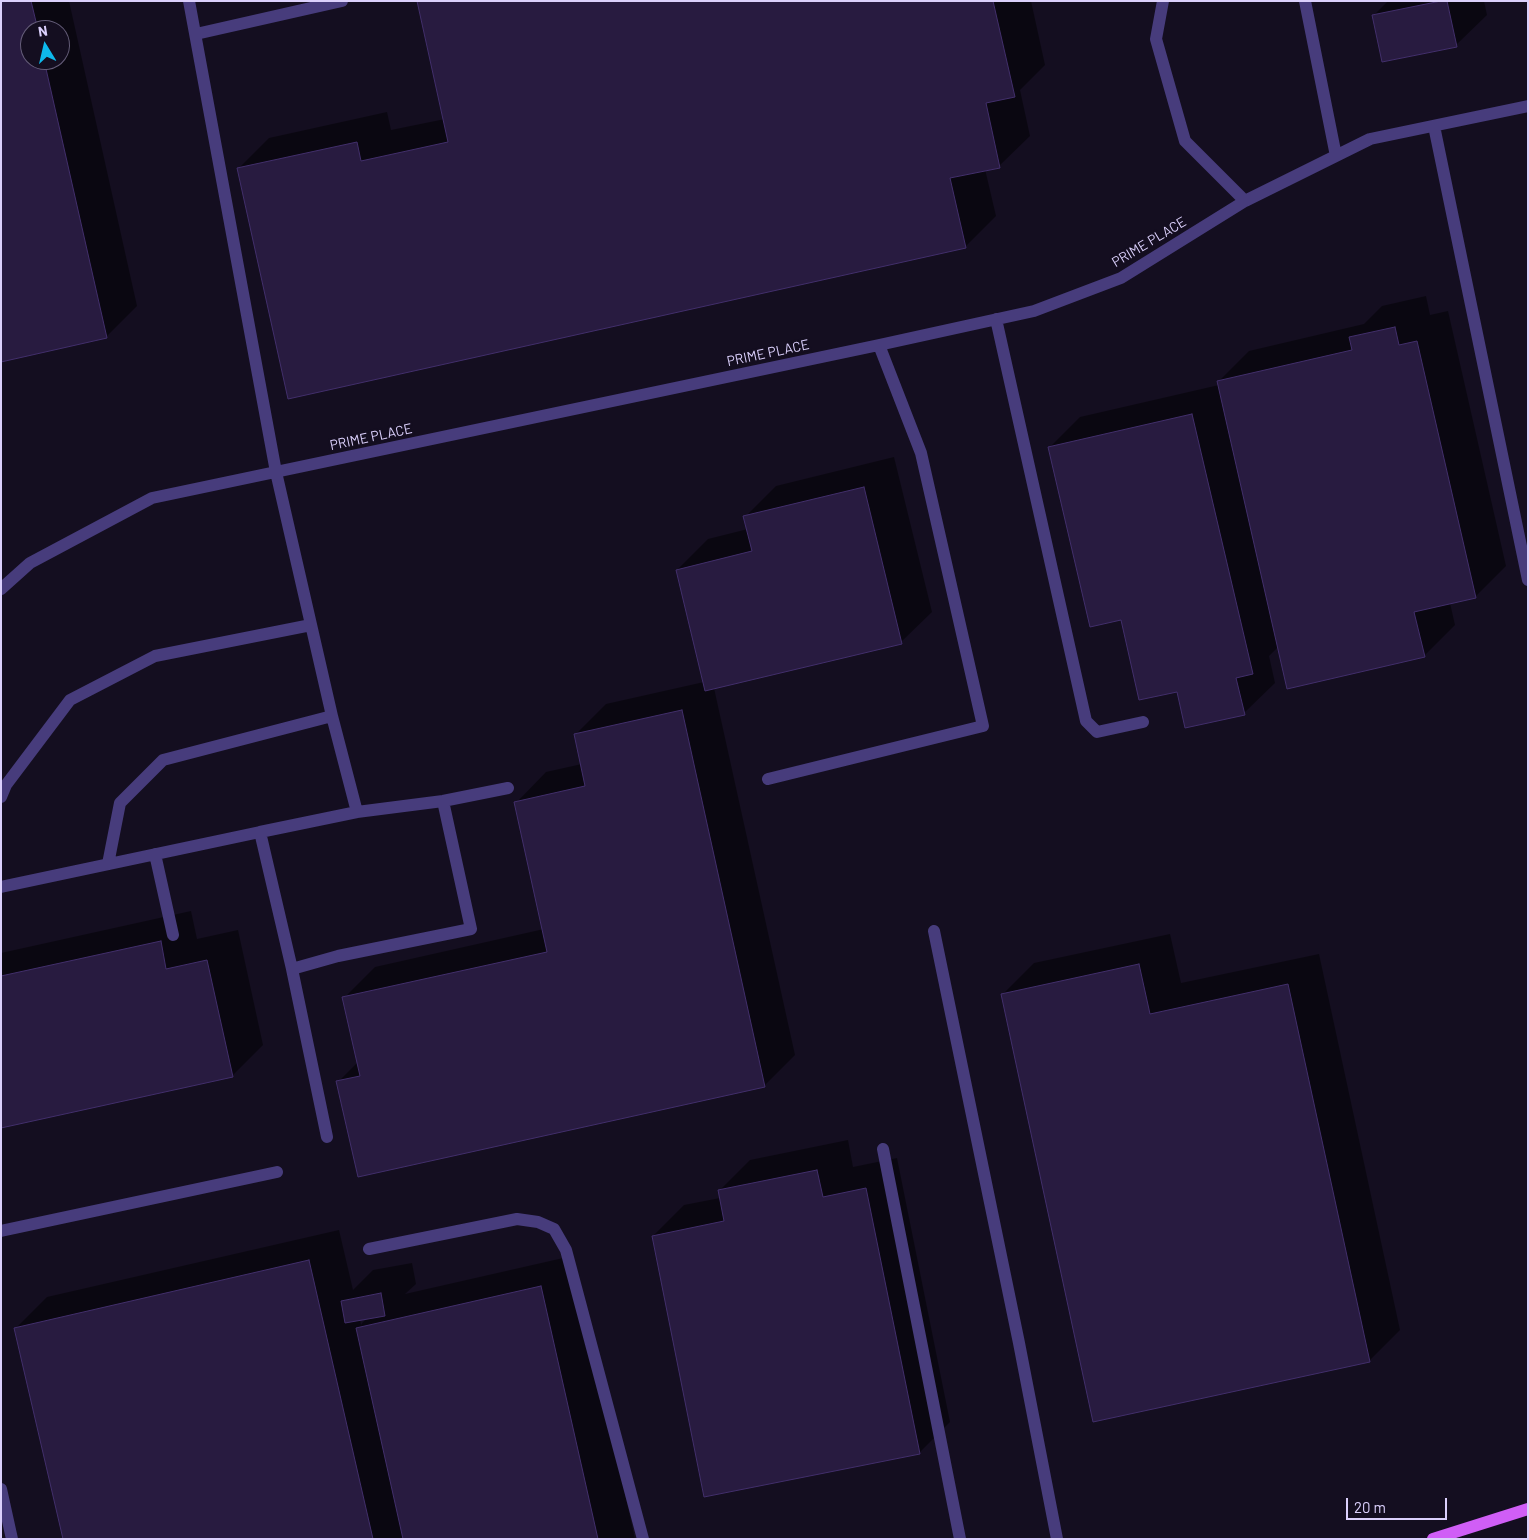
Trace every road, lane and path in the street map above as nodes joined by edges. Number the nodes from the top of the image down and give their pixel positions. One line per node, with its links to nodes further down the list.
1 (190, 1): 5 (street)
2 (342, 1): 5 (street)
3 (1163, 1): 9 (street)
4 (1305, 1): 8 (street)
5 (196, 34): 12 (street)
6 (1528, 106): 7 (street, PRIME PLACE)
7 (1434, 126): 8 (street, PRIME PLACE); 13 (street)
8 (1336, 156): 9 (street, PRIME PLACE)
9 (1245, 201): 10 (street, PRIME PLACE)
10 (996, 319): 11 (street, PRIME PLACE); 17 (street)
11 (879, 345): 12 (street, PRIME PLACE); 18 (street)
12 (276, 472): 14 (street, PRIME PLACE); 15 (street)
13 (1528, 580)
14 (1, 589)
15 (311, 625): 16 (street); 20 (street)
16 (332, 716): 22 (street); 25 (street)
17 (1143, 722)
18 (768, 779)
19 (508, 788): 21 (street)
20 (1, 797)
21 (444, 801): 22 (street); 29 (street)
22 (357, 812): 23 (street)
23 (260, 832): 24 (street); 29 (street)
24 (155, 854): 25 (street); 28 (street)
25 (108, 864): 26 (street)
26 (1, 887)
27 (934, 931): 40 (street)
28 (173, 935)
29 (292, 969): 30 (street)
30 (327, 1137)
31 (883, 1149): 39 (street)
32 (277, 1172): 33 (street)
33 (1, 1231)
34 (369, 1250): 38 (street)
35 (1, 1489): 37 (street)
36 (1528, 1509): 41 (main road)
37 (12, 1539)
38 (643, 1539)
39 (960, 1539)
40 (1057, 1539)
41 (1433, 1539)

